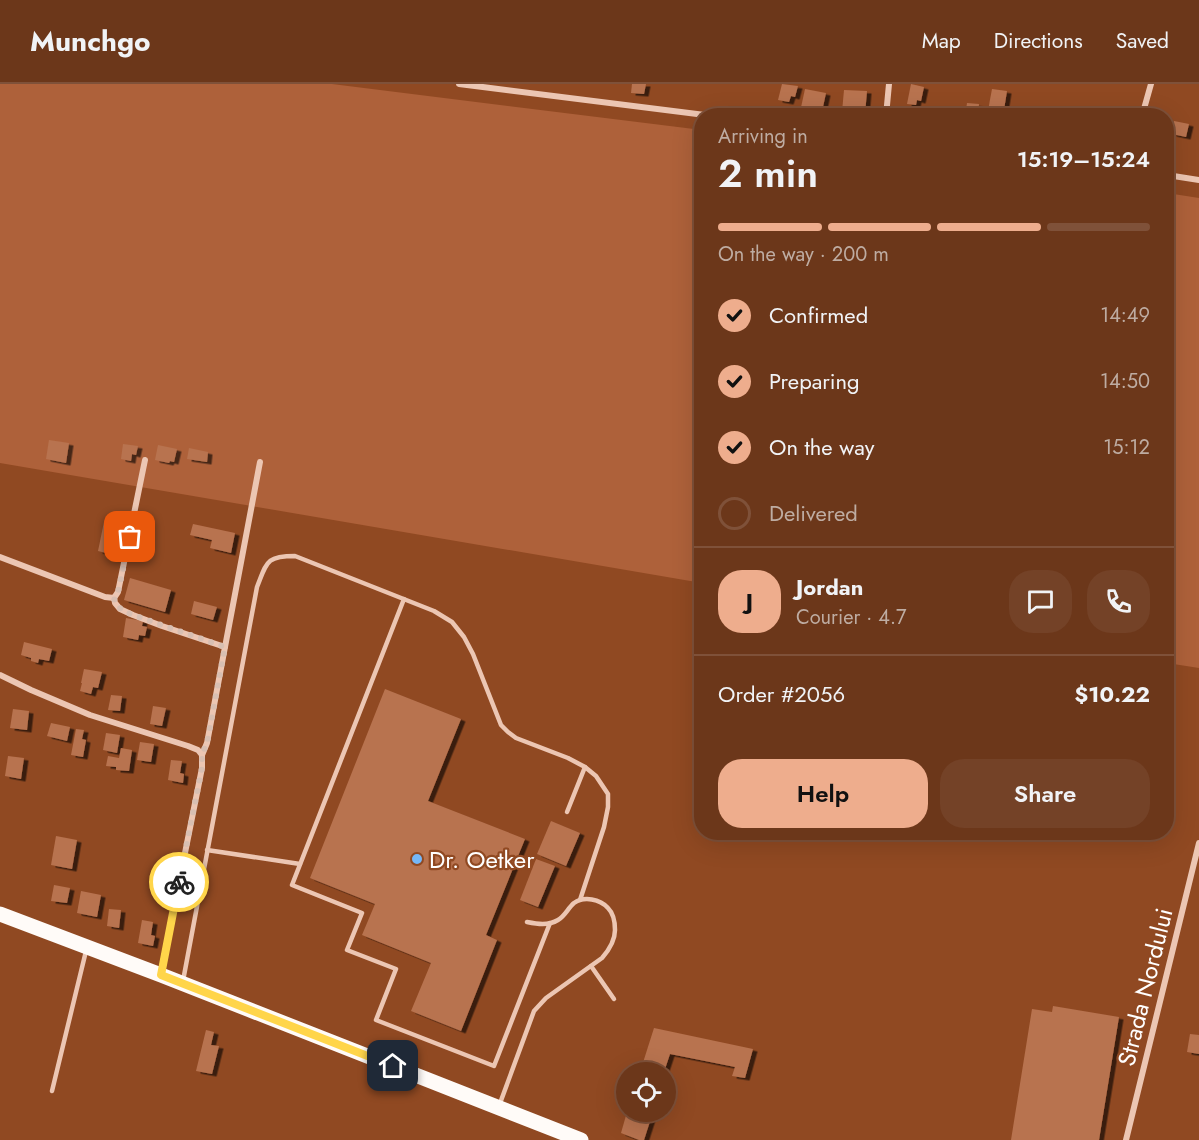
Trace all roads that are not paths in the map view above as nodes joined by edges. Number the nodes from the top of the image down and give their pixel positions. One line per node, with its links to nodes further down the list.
1 (459, 84): 5 (street)
2 (532, 84): 5 (street)
3 (889, 84): 6 (street)
4 (1151, 84): 7 (street)
5 (530, 92): 8 (street)
6 (887, 108)
7 (1144, 108)
8 (694, 114)
9 (1174, 176): 10 (street)
10 (1199, 180)
11 (145, 460): 14 (street)
12 (260, 462): 16 (street)
13 (0, 557): 14 (street)
14 (114, 598): 16 (street)
15 (404, 598): 19 (lane); 22 (lane); 23 (lane)
16 (225, 647): 18 (street)
17 (0, 675): 18 (street)
18 (202, 754): 30 (street)
19 (585, 767): 20 (lane); 24 (lane)
20 (567, 812)
21 (1199, 843): 36 (street, Strada Nordului)
22 (207, 850): 23 (lane); 31 (lane)
23 (300, 864): 27 (lane)
24 (580, 900): 27 (lane); 29 (lane)
25 (0, 914): 28 (main road)
26 (527, 922): 27 (lane)
27 (550, 923)
28 (87, 947): 30 (main road); 33 (lane)
29 (591, 966): 32 (lane); 34 (lane)
30 (161, 975): 31 (main road)
31 (182, 983): 34 (main road)
32 (614, 999)
33 (52, 1091)
34 (499, 1107): 35 (main road)
35 (581, 1140)
36 (1126, 1140)

